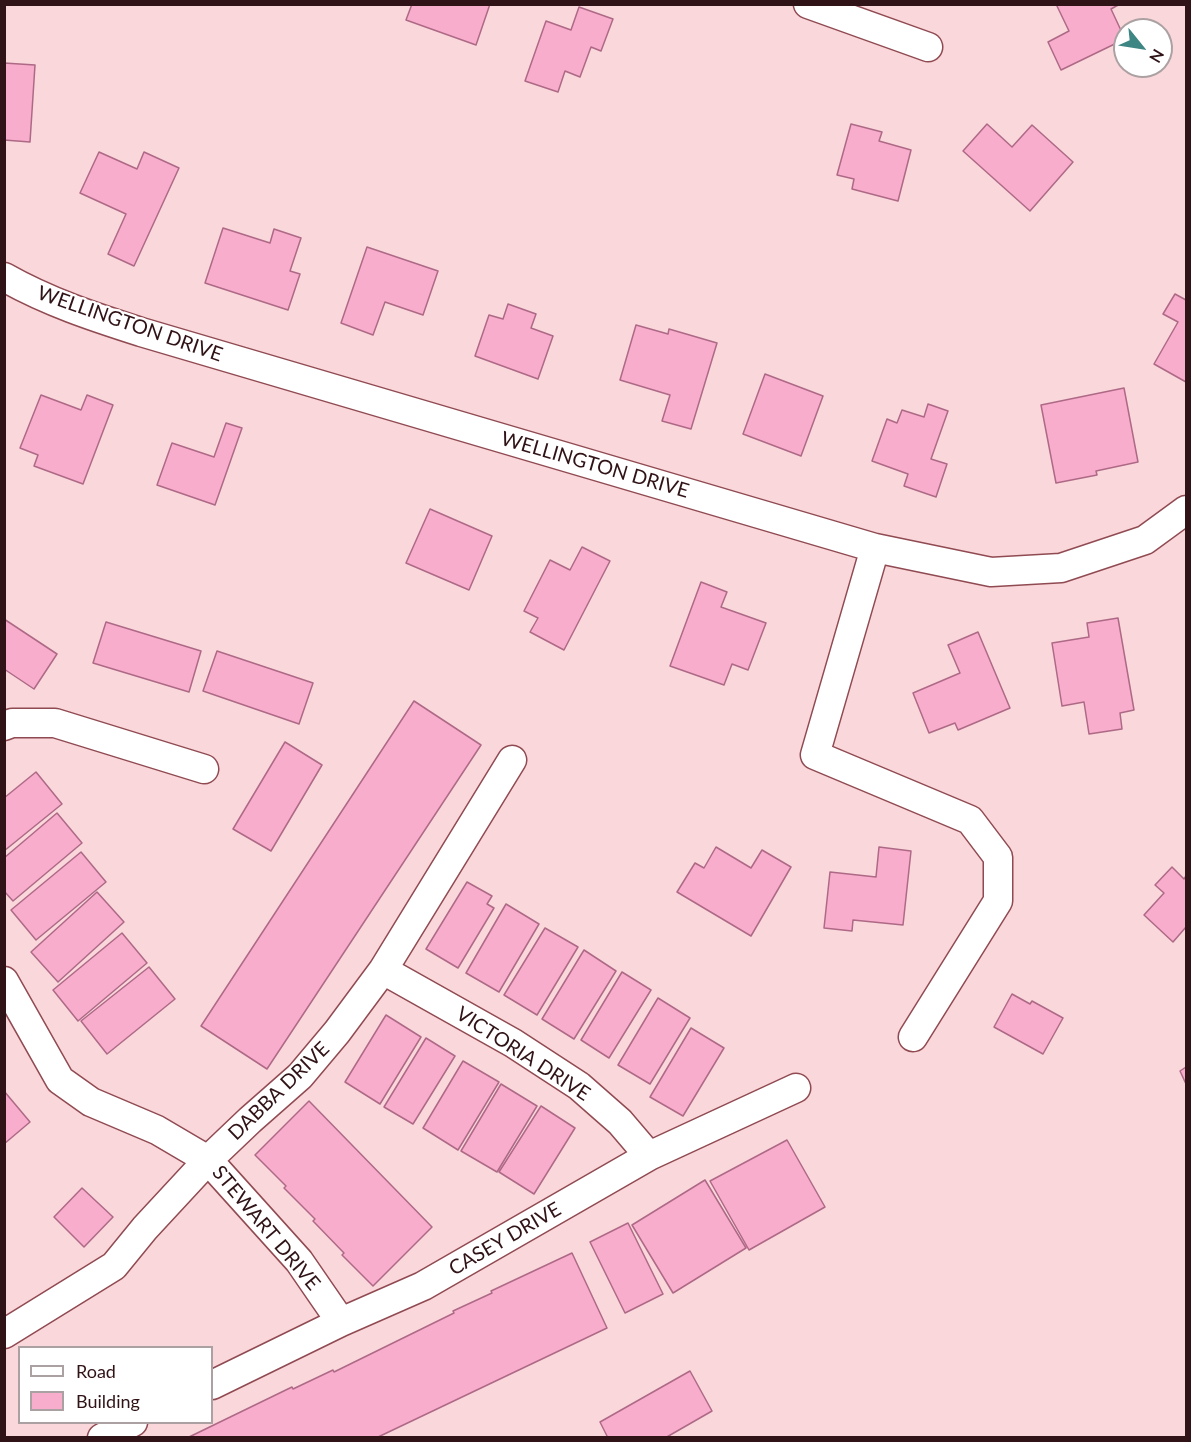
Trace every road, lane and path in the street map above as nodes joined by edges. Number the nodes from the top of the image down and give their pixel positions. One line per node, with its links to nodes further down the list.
1 (808, 4): 2 (street)
2 (927, 47)
3 (4, 277): 5 (street, WELLINGTON DRIVE)
4 (1186, 510): 5 (street, WELLINGTON DRIVE)
5 (875, 548): 11 (street)
6 (4, 726): 8 (street)
7 (512, 760): 9 (street, DABBA DRIVE)
8 (204, 769)
9 (383, 970): 13 (street, VICTORIA DRIVE); 14 (street, DABBA DRIVE)
10 (4, 981): 14 (street, STEWART DRIVE)
11 (913, 1037)
12 (796, 1088): 13 (street, CASEY DRIVE)
13 (649, 1156): 15 (street, CASEY DRIVE)
14 (208, 1160): 15 (street, STEWART DRIVE); 16 (street, DABBA DRIVE)
15 (341, 1323): 17 (street, CASEY DRIVE)
16 (4, 1334)
17 (213, 1385)
18 (129, 1424): 19 (street)
19 (102, 1437)

